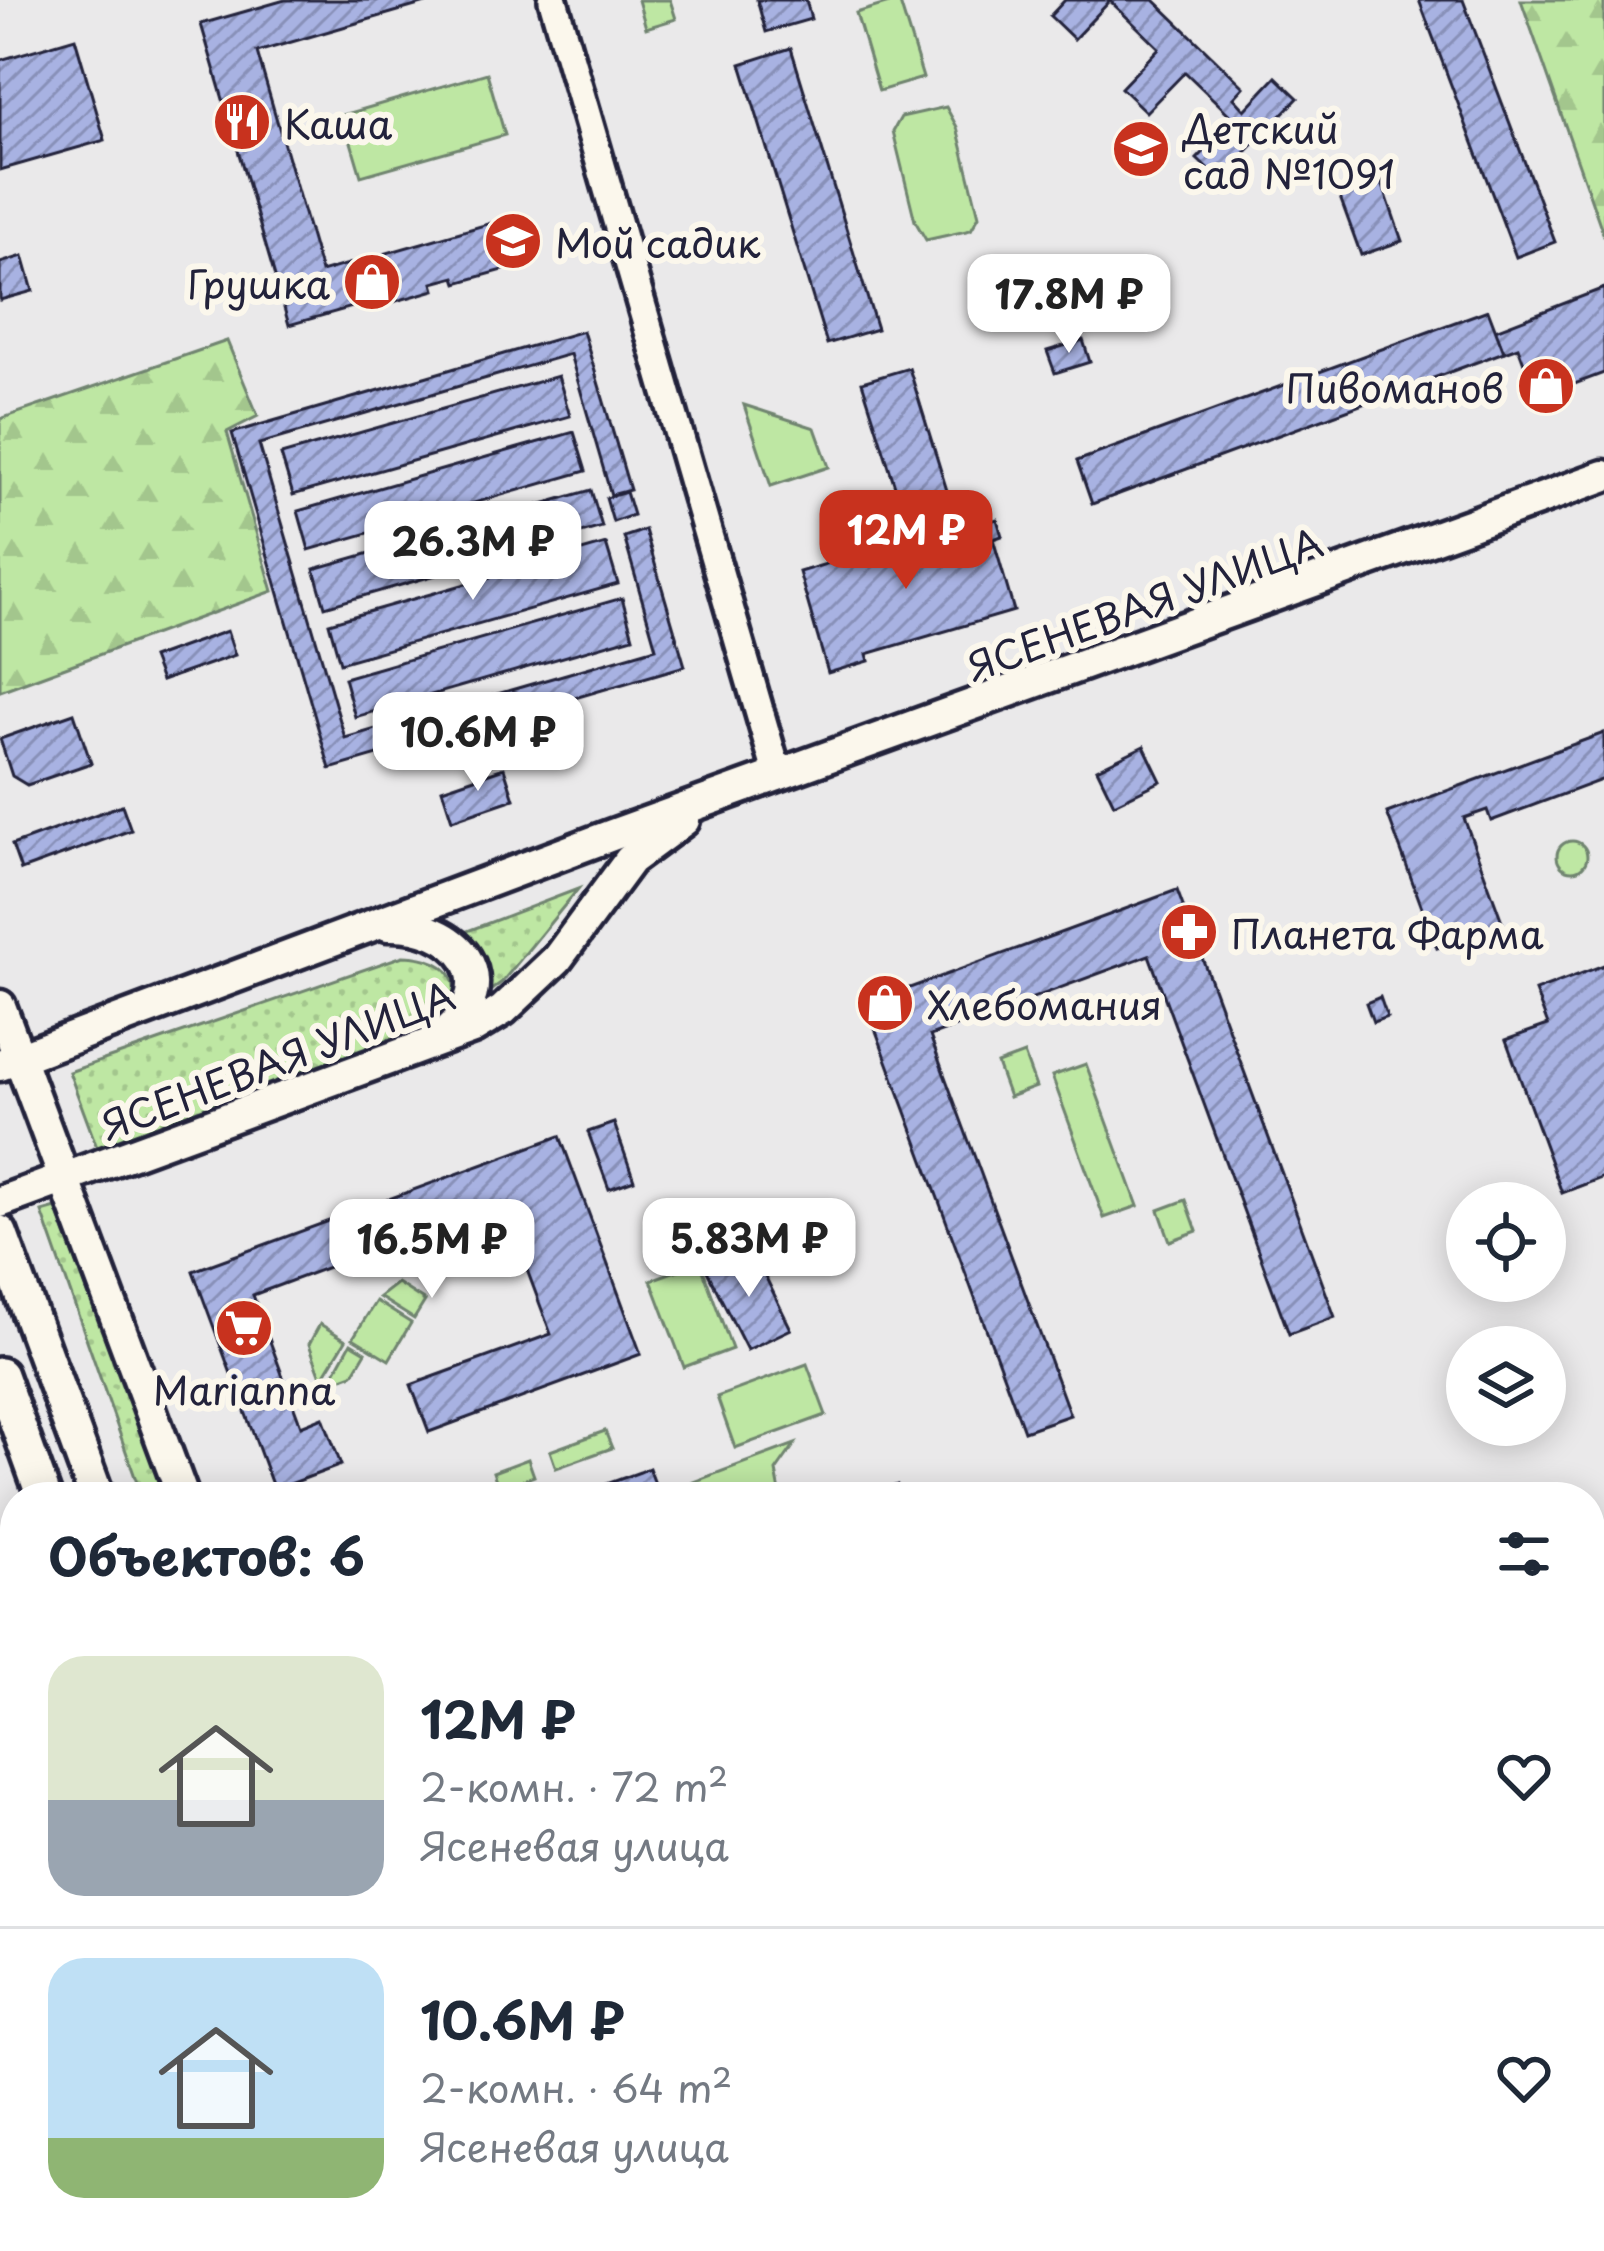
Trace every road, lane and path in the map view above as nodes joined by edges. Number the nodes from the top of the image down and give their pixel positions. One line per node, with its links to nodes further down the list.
1 (553, 0): 3 (street)
2 (1604, 476): 3 (main road, ЯСЕНЕВАЯ УЛИЦА)
3 (778, 776): 4 (main road, ЯСЕНЕВАЯ УЛИЦА)
4 (710, 801): 5 (main road, ЯСЕНЕВАЯ УЛИЦА); 7 (main road, ЯСЕНЕВАЯ УЛИЦА)
5 (374, 925): 7 (main road); 8 (main road, ЯСЕНЕВАЯ УЛИЦА)
6 (0, 1006): 8 (main road)
7 (430, 1047): 9 (main road, ЯСЕНЕВАЯ УЛИЦА)
8 (10, 1061): 9 (main road)
9 (66, 1179): 10 (main road, ЯСЕНЕВАЯ УЛИЦА); 15 (main road)
10 (0, 1202)
11 (0, 1233): 14 (main road)
12 (0, 1376): 13 (main road)
13 (39, 1482)
14 (93, 1482)
15 (177, 1482)

